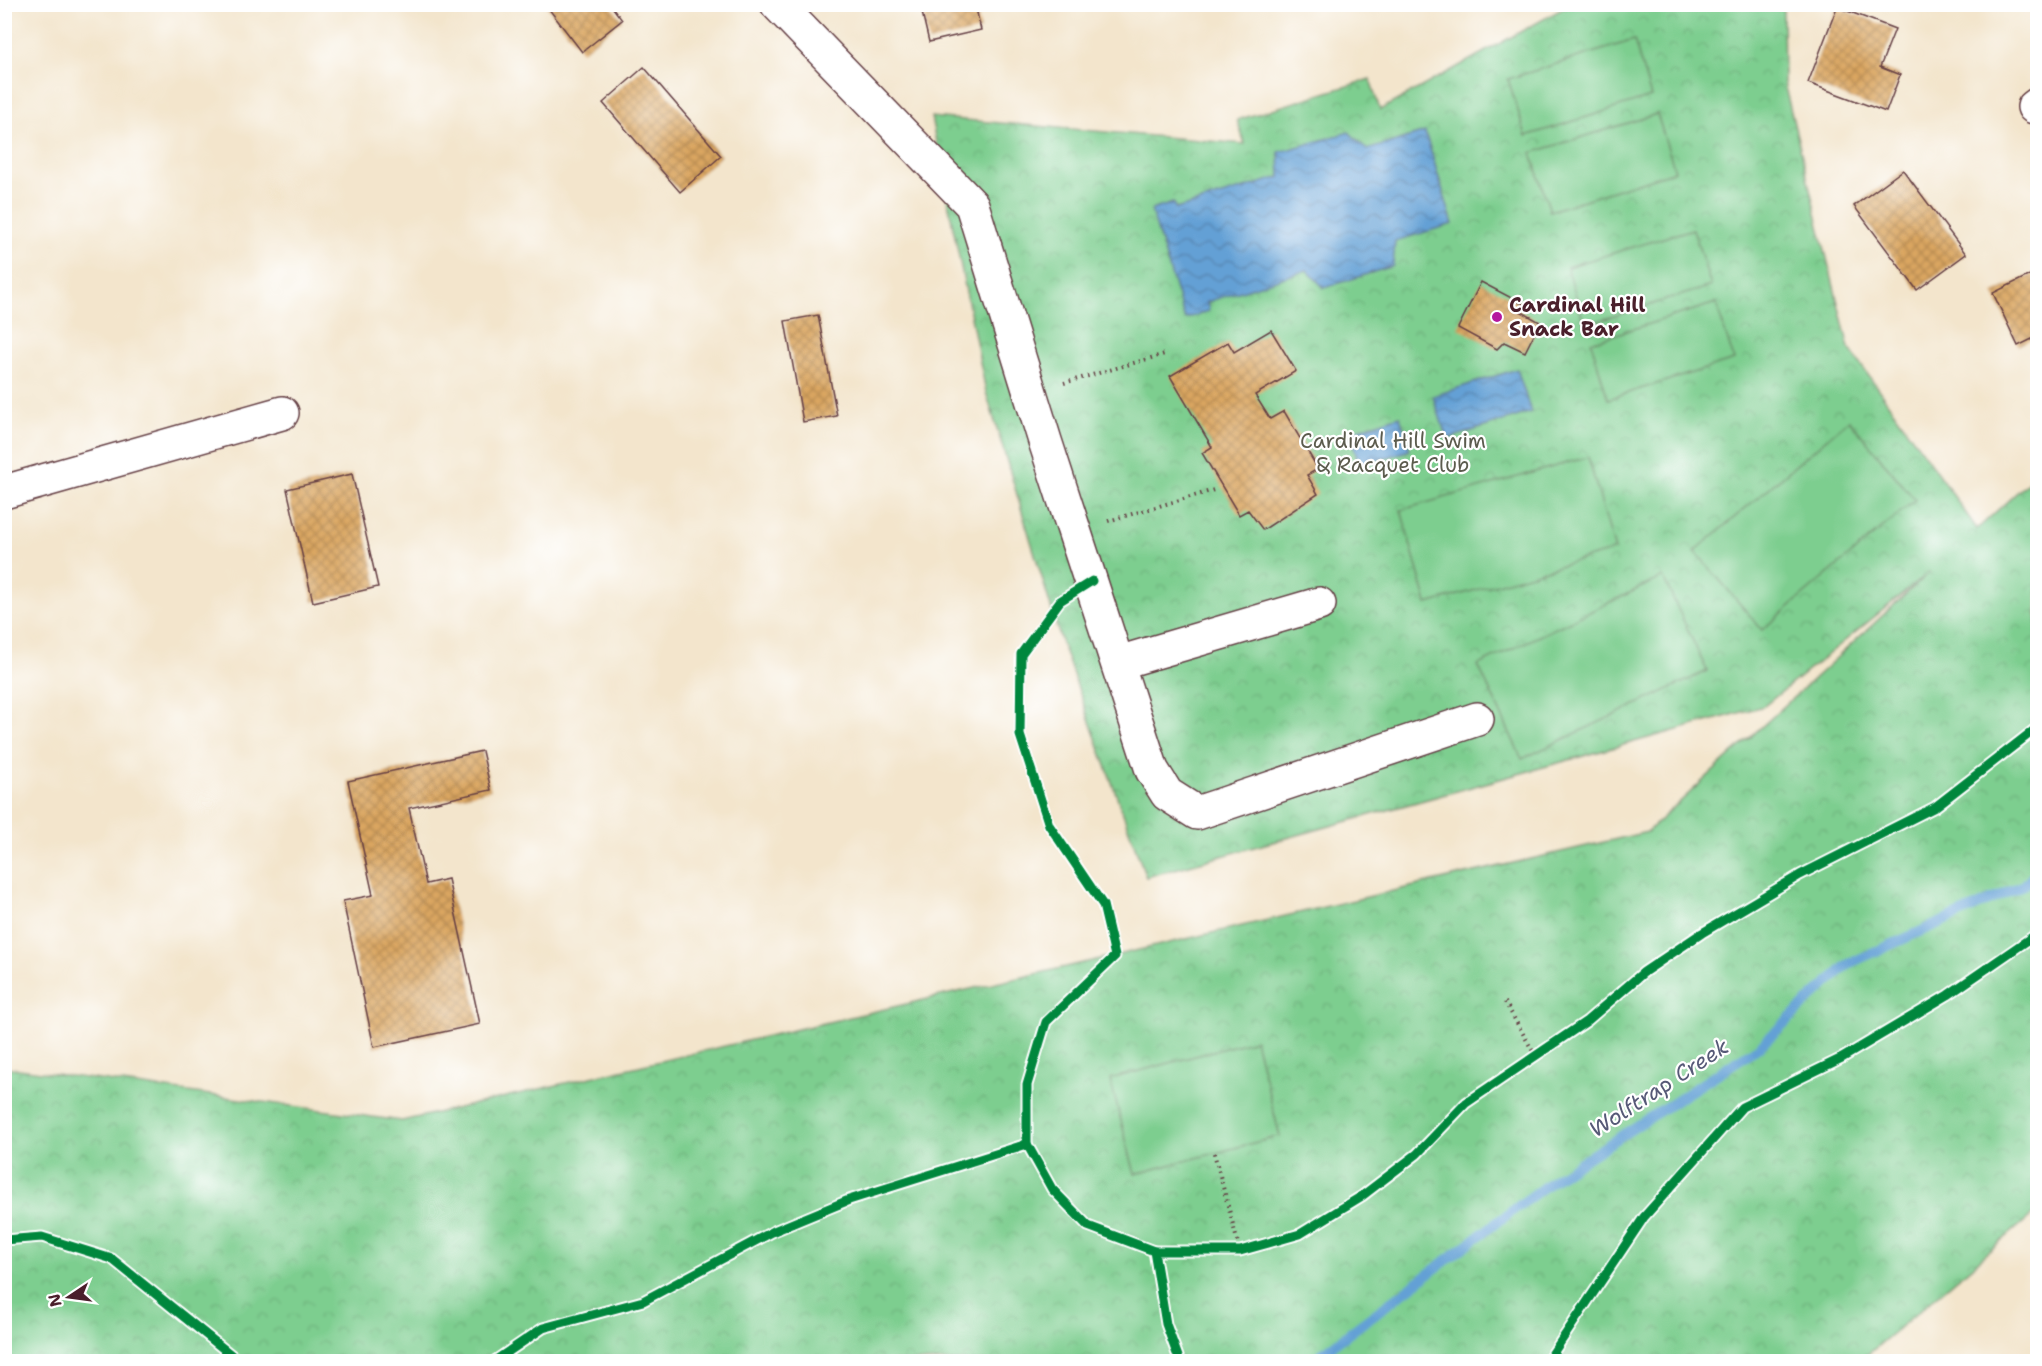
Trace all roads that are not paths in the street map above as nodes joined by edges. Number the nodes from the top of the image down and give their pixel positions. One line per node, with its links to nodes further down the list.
1 (777, 4): 5 (lane)
2 (282, 413): 3 (lane)
3 (4, 492)
4 (1319, 604): 5 (lane)
5 (1118, 663): 6 (lane)
6 (1476, 719)

